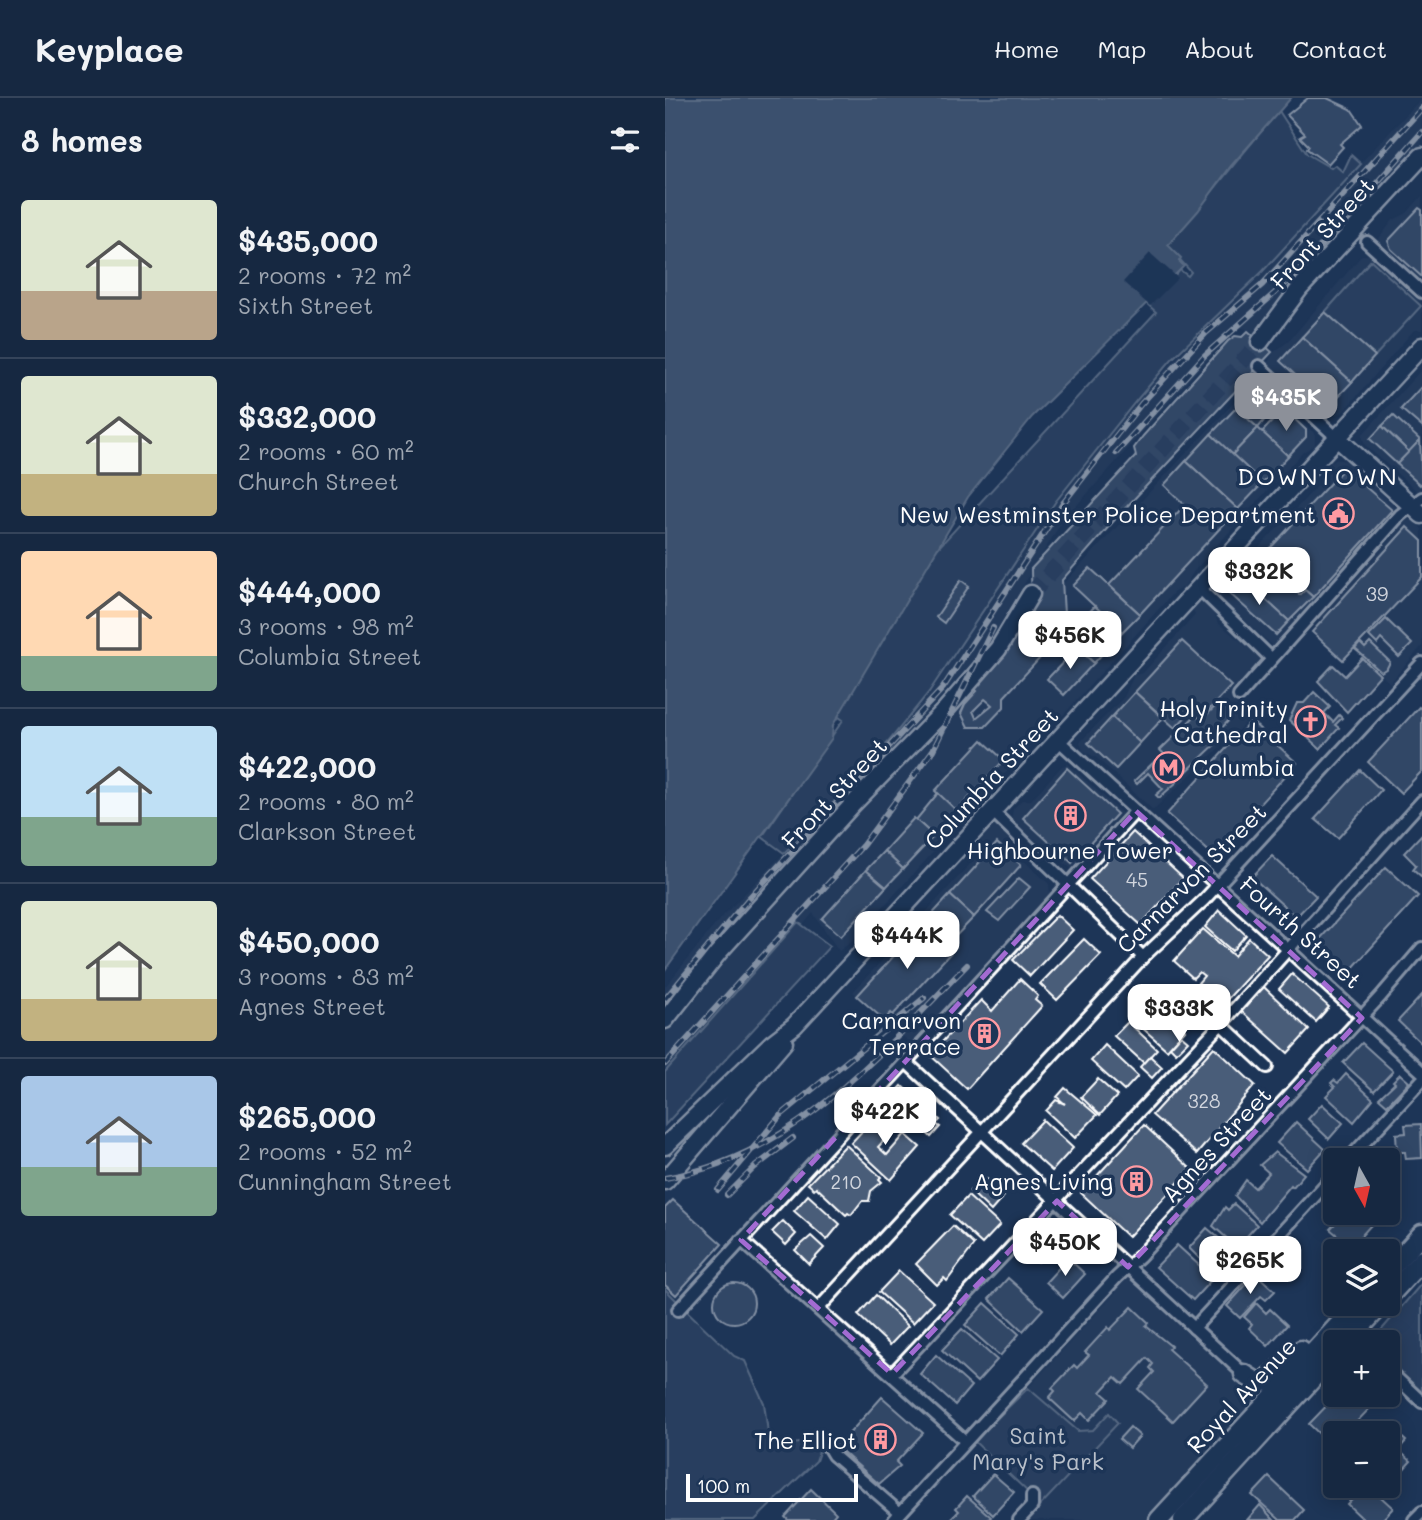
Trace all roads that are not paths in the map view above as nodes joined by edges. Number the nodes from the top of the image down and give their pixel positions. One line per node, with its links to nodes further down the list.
1 (1422, 156): 4 (street, Front Street)
2 (1367, 242): 3 (street)
3 (1422, 292)
4 (1260, 342)
5 (1422, 346): 7 (street, Columbia Street)
6 (1259, 366): 7 (street)
7 (1336, 437): 8 (street); 9 (street, Columbia Street)
8 (1419, 506): 11 (street)
9 (1198, 587): 11 (street); 14 (street, Columbia Street)
10 (1031, 594): 24 (street, Front Street)
11 (1271, 658): 13 (street)
12 (1422, 663): 19 (street, Carnarvon Street)
13 (1239, 696)
14 (1058, 740): 16 (street, Columbia Street); 17 (street, Fourth Street)
15 (1422, 801): 21 (street)
16 (992, 811): 18 (street); 26 (street, Columbia Street)
17 (1136, 811): 18 (street); 19 (street, Fourth Street)
18 (1066, 885): 22 (street); 27 (street)
19 (1217, 886): 21 (street, Fourth Street); 22 (street, Carnarvon Street)
20 (1422, 948): 23 (street, Agnes Street)
21 (1288, 949): 23 (street, Fourth Street); 25 (street)
22 (1143, 957): 31 (street, Carnarvon Street)
23 (1362, 1018): 29 (street, Fourth Street); 41 (street, Agnes Street)
24 (665, 1020)
25 (1221, 1024): 28 (street); 36 (street)
26 (795, 1026): 32 (street, Columbia Street); 34 (street, Columbia Street)
27 (906, 1062): 31 (street); 38 (street)
28 (1267, 1067)
29 (1422, 1072)
30 (1422, 1080): 33 (street)
31 (981, 1131): 36 (street); 43 (street, Carnarvon Street)
32 (665, 1146)
33 (1359, 1148)
34 (665, 1181)
35 (1323, 1187): 46 (street)
36 (1057, 1201): 41 (street); 51 (street)
37 (1422, 1234): 39 (main road)
38 (741, 1240): 43 (street); 44 (street)
39 (1400, 1258)
40 (1422, 1260): 42 (main road)
41 (1128, 1267): 46 (street); 55 (street, Agnes Street)
42 (1400, 1284)
43 (819, 1308): 51 (street)
44 (678, 1310)
45 (1370, 1316): 47 (main road, Royal Avenue)
46 (1194, 1328): 52 (street)
47 (1355, 1330)
48 (1323, 1331): 52 (main road)
49 (1323, 1361): 61 (main road, Royal Avenue)
50 (1323, 1367): 62 (main road, Royal Avenue)
51 (892, 1374): 55 (street)
52 (1244, 1374)
53 (1400, 1381): 54 (street)
54 (1422, 1402)
55 (965, 1441): 59 (street, Agnes Street)
56 (827, 1445): 59 (street)
57 (1032, 1496): 60 (street)
58 (1422, 1512): 63 (street)
59 (897, 1517)
60 (1019, 1520)
61 (1159, 1520)
62 (1183, 1520)
63 (1414, 1520)

